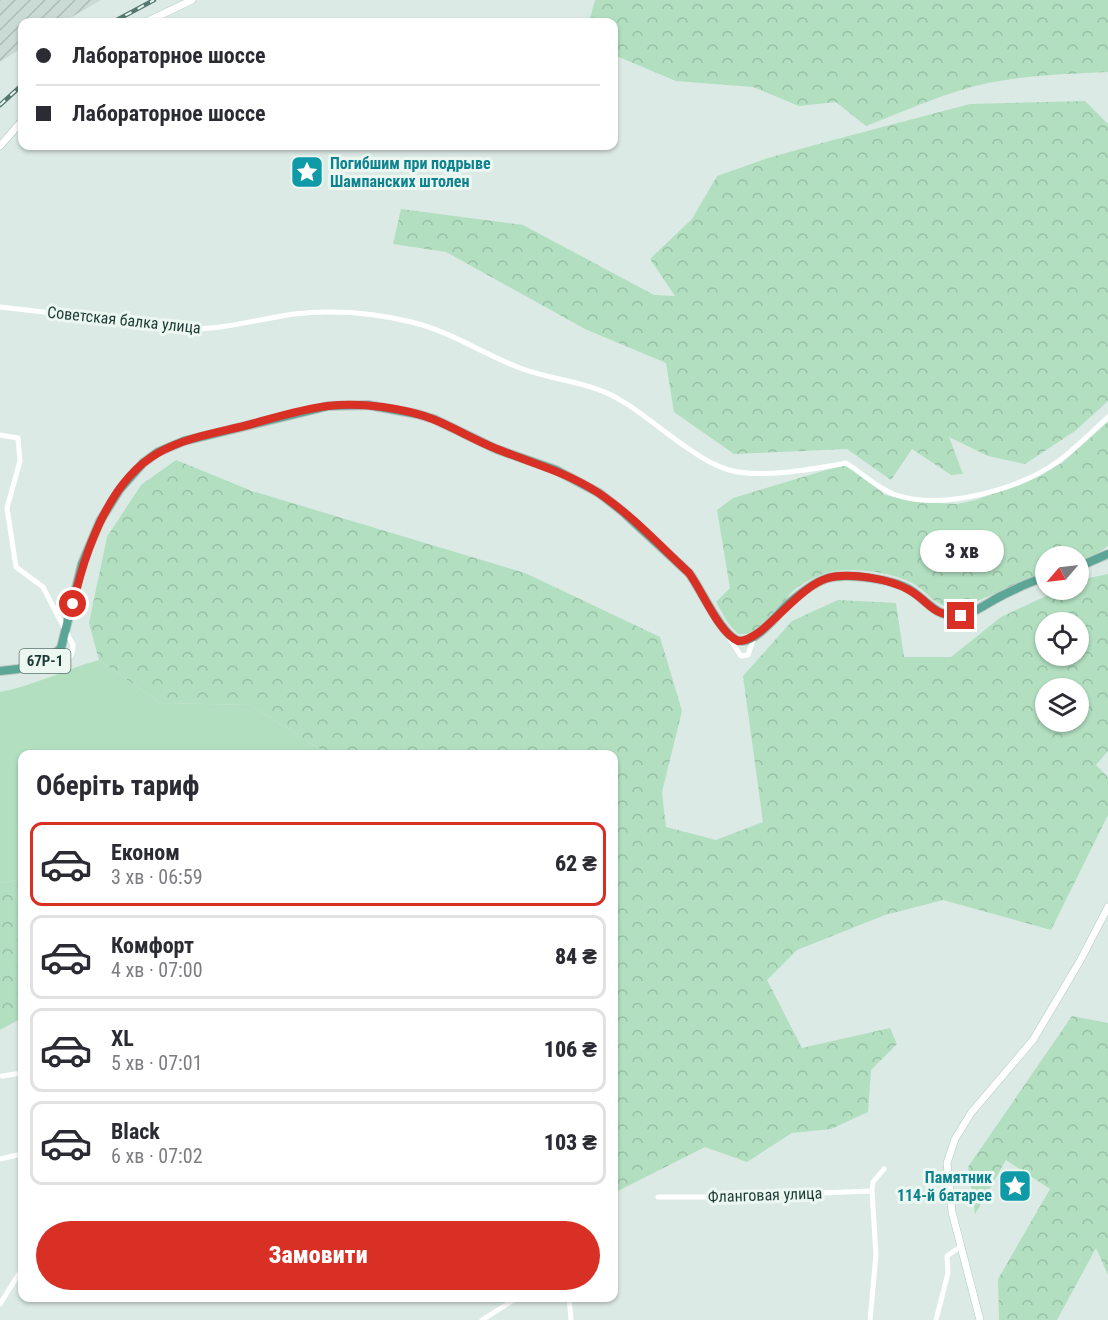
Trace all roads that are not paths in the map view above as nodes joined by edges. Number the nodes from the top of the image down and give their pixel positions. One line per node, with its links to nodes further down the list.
1 (192, 0): 2 (main road)
2 (154, 18)
3 (18, 126): 4 (main road)
4 (0, 146)
5 (0, 307): 6 (street, Советская балка улица)
6 (1108, 417)
7 (0, 435): 11 (street)
8 (1108, 554): 9 (main road)
9 (1089, 562)
10 (1035, 581): 13 (main road)
11 (67, 628): 12 (main road, 67Р-1); 14 (main road, 67Р-1)
12 (728, 635): 13 (main road); 13 (street)
13 (754, 637)
14 (0, 671)
15 (1108, 907): 23 (main road)
16 (18, 1074): 17 (street)
17 (2, 1076)
18 (18, 1155): 19 (street)
19 (0, 1159)
20 (884, 1169): 21 (street)
21 (872, 1191): 22 (street, Фланговая улица); 30 (street)
22 (658, 1197)
23 (960, 1247): 31 (street); 32 (main road)
24 (18, 1275): 27 (street)
25 (511, 1302): 28 (street)
26 (569, 1302): 29 (street)
27 (0, 1304)
28 (482, 1320)
29 (571, 1320)
30 (870, 1320)
31 (936, 1320)
32 (980, 1320)

